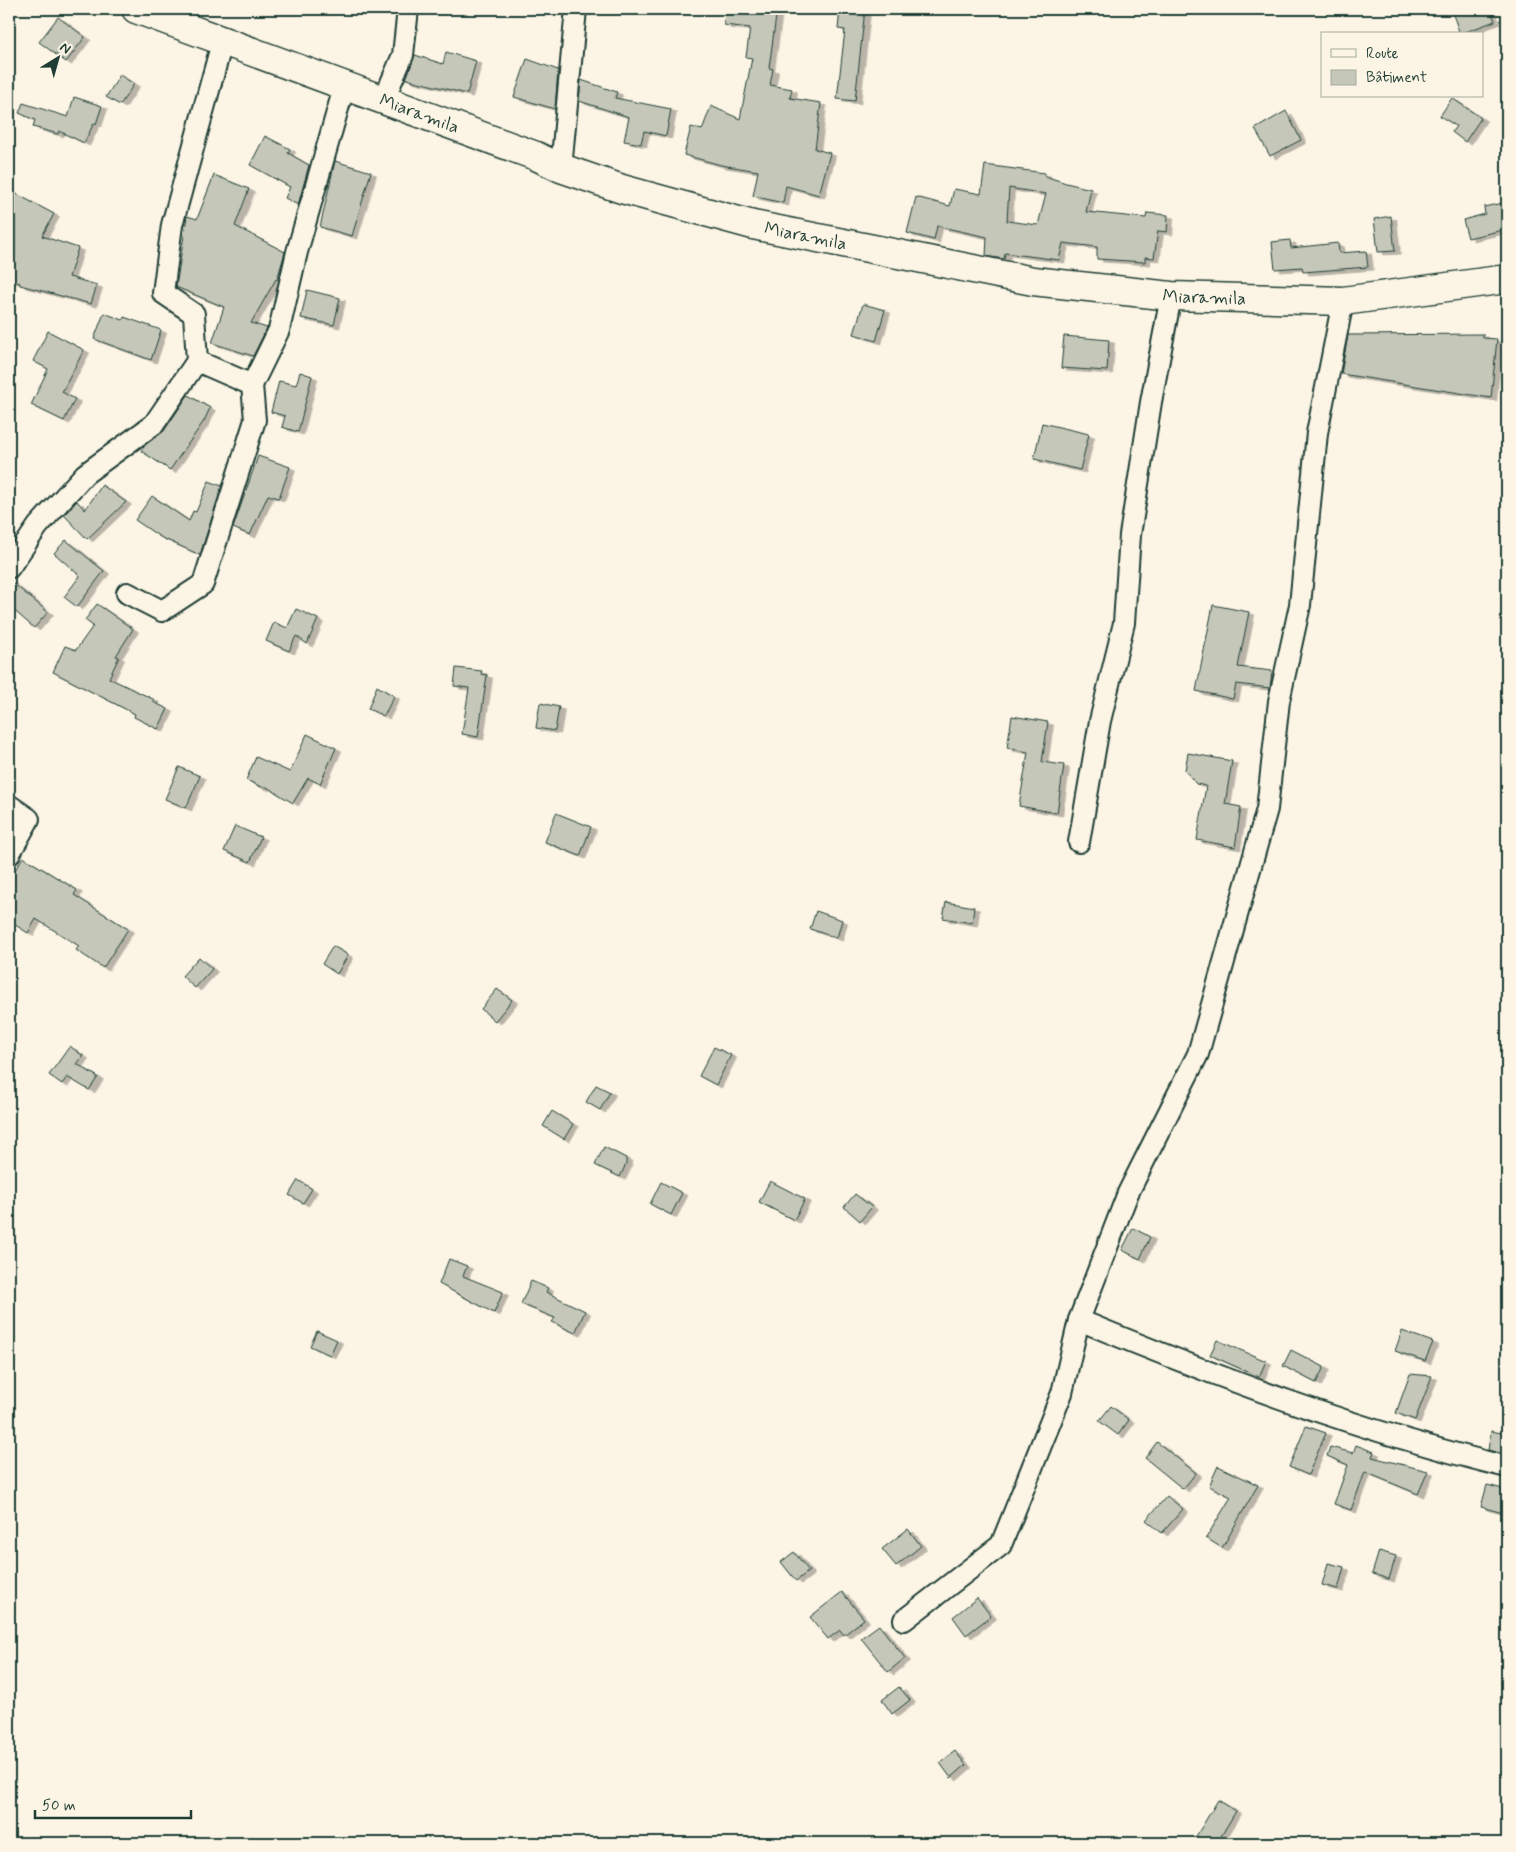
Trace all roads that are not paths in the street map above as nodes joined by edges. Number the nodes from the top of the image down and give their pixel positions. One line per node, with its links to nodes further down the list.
1 (136, 9): 4 (main road, Miaramila)
2 (408, 9): 6 (street)
3 (576, 9): 7 (street)
4 (223, 40): 5 (main road, Miaramila); 11 (street)
5 (345, 84): 6 (main road, Miaramila); 12 (street)
6 (384, 99): 7 (main road, Miaramila)
7 (561, 168): 9 (main road, Miaramila)
8 (1507, 279): 10 (main road, Miaramila)
9 (1171, 296): 10 (main road, Miaramila); 16 (street)
10 (1343, 301): 18 (street)
11 (197, 361): 12 (street); 13 (street)
12 (252, 385): 14 (street)
13 (9, 568)
14 (127, 593)
15 (9, 805): 17 (street)
16 (1079, 842)
17 (9, 854)
18 (1079, 1320): 19 (street); 20 (street)
19 (1507, 1467)
20 (904, 1620)

